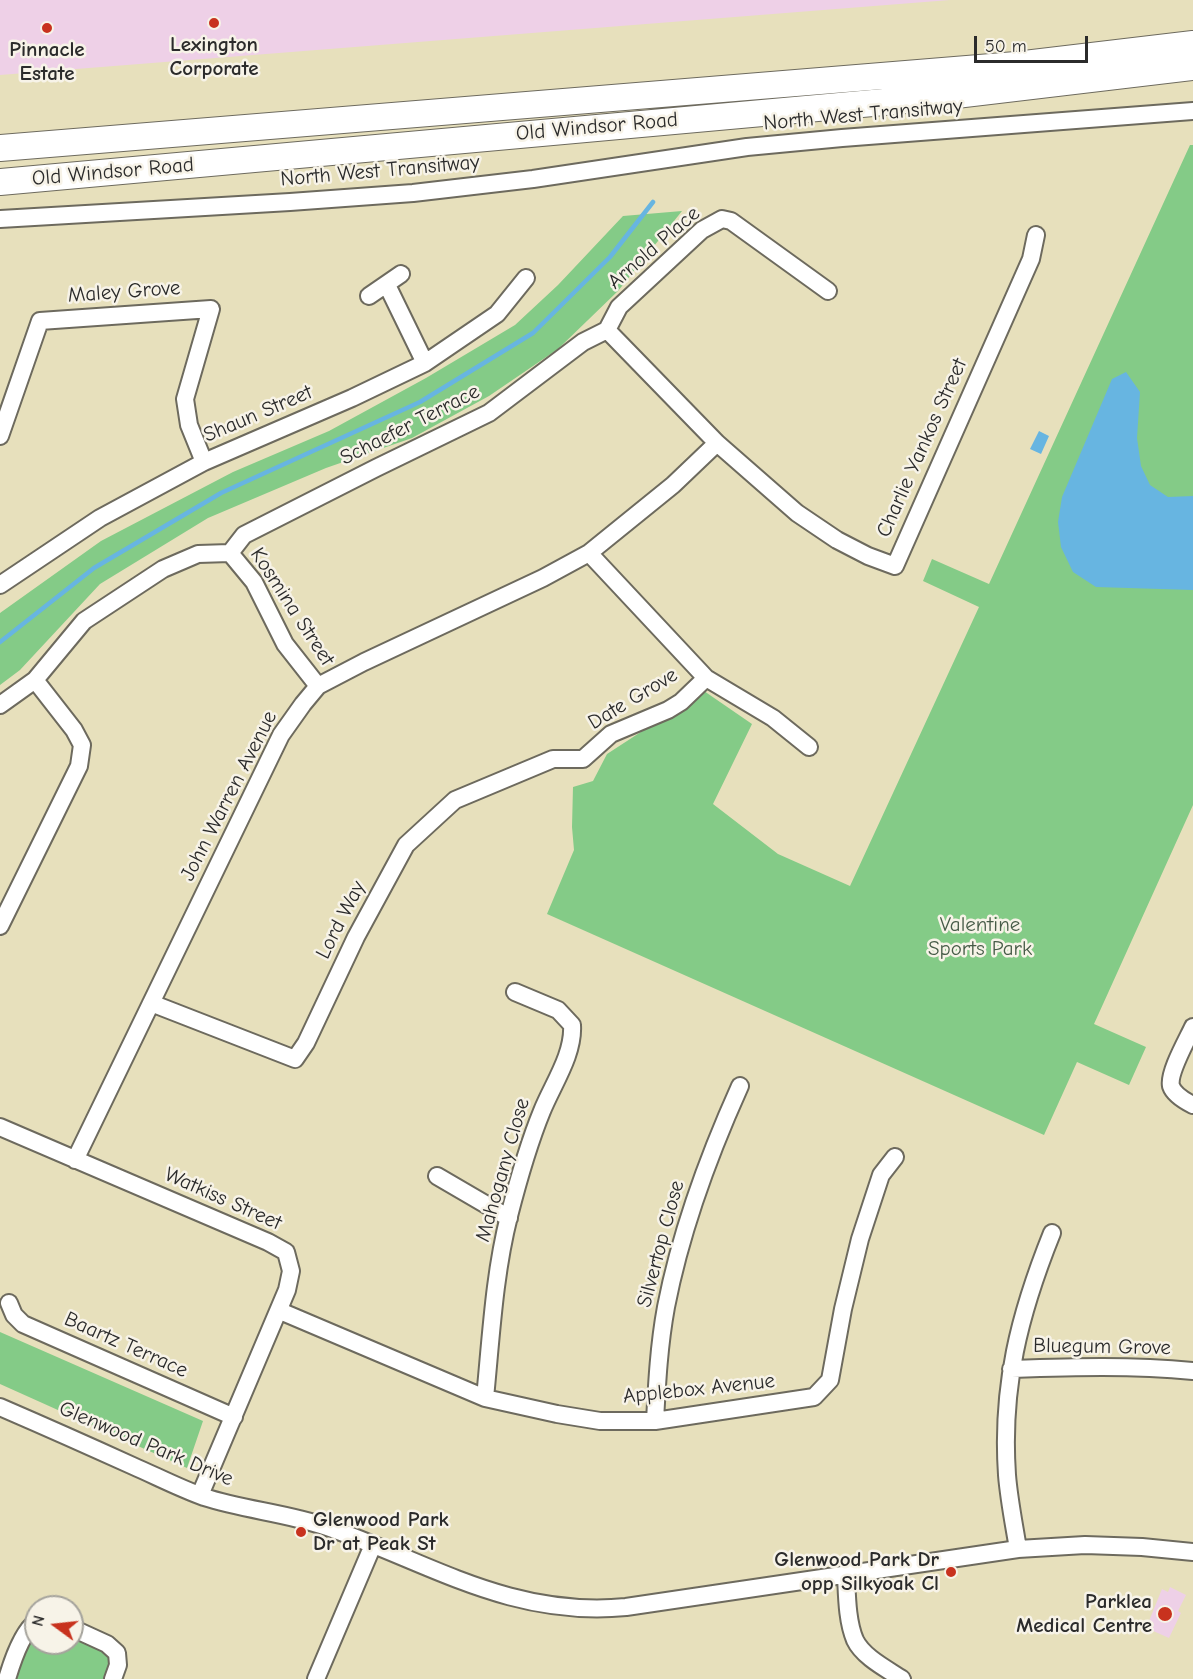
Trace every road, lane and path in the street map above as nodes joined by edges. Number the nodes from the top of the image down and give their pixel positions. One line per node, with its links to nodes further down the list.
1 (1193, 36): 3 (highway)
2 (1193, 44): 3 (highway, Old Windsor Road)
3 (1075, 58): 8 (highway, Old Windsor Road)
4 (1193, 67): 5 (highway, Old Windsor Road)
5 (1091, 80): 6 (highway); 9 (highway, Old Windsor Road)
6 (1193, 84)
7 (1193, 111): 10 (street, North West Transitway)
8 (0, 148)
9 (0, 182)
10 (0, 219)
11 (1036, 235): 20 (street, Charlie Yankos Street)
12 (401, 274): 14 (street)
13 (526, 278): 18 (street, Shaun Street)
14 (387, 285): 16 (street); 18 (street)
15 (828, 291): 17 (street, Arnold Place)
16 (369, 297)
17 (607, 330): 20 (street, Charlie Yankos Street); 22 (street, Schaefer Terrace)
18 (425, 363): 21 (street, Shaun Street)
19 (0, 436): 21 (street, Maley Grove)
20 (717, 443): 23 (street, John Warren Avenue)
21 (204, 462): 24 (street, Shaun Street)
22 (230, 553): 26 (street); 27 (street, Kosmina Street)
23 (590, 553): 25 (street); 27 (street, John Warren Avenue)
24 (1, 582)
25 (706, 678): 29 (street); 30 (street, Date Grove)
26 (35, 680): 28 (street); 31 (street)
27 (318, 686): 33 (street, John Warren Avenue)
28 (0, 705)
29 (809, 747)
30 (583, 759): 33 (street, Lord Way)
31 (0, 926)
32 (515, 992): 41 (street, Mahogany Close)
33 (151, 1003): 39 (street, John Warren Avenue)
34 (1193, 1027): 36 (street)
35 (740, 1086): 50 (street, Silvertop Close)
36 (1193, 1105)
37 (0, 1127): 39 (street, Watkiss Street)
38 (895, 1157): 50 (street, Applebox Avenue)
39 (75, 1160): 44 (street, Watkiss Street)
40 (437, 1176): 41 (street)
41 (509, 1218): 47 (street, Mahogany Close)
42 (1052, 1233): 45 (street)
43 (9, 1303): 49 (street, Baartz Terrace)
44 (280, 1311): 47 (street, Applebox Avenue); 49 (street, Watkiss Street)
45 (1011, 1369): 46 (street, Bluegum Grove); 53 (street)
46 (1193, 1371)
47 (485, 1398): 50 (street, Applebox Avenue)
48 (0, 1407): 51 (street, Glenwood Park Drive)
49 (234, 1417): 51 (street, Watkiss Street)
50 (655, 1421)
51 (200, 1496): 52 (street, Glenwood Park Drive)
52 (373, 1545): 55 (street, Glenwood Park Drive); 61 (street)
53 (1018, 1549): 54 (street, Glenwood Park Drive); 55 (street, Glenwood Park Drive)
54 (1193, 1552)
55 (846, 1575): 62 (street)
56 (84, 1633): 60 (street)
57 (24, 1634): 58 (street)
58 (6, 1659): 59 (street)
59 (7, 1679)
60 (113, 1679)
61 (316, 1679)
62 (902, 1679)

